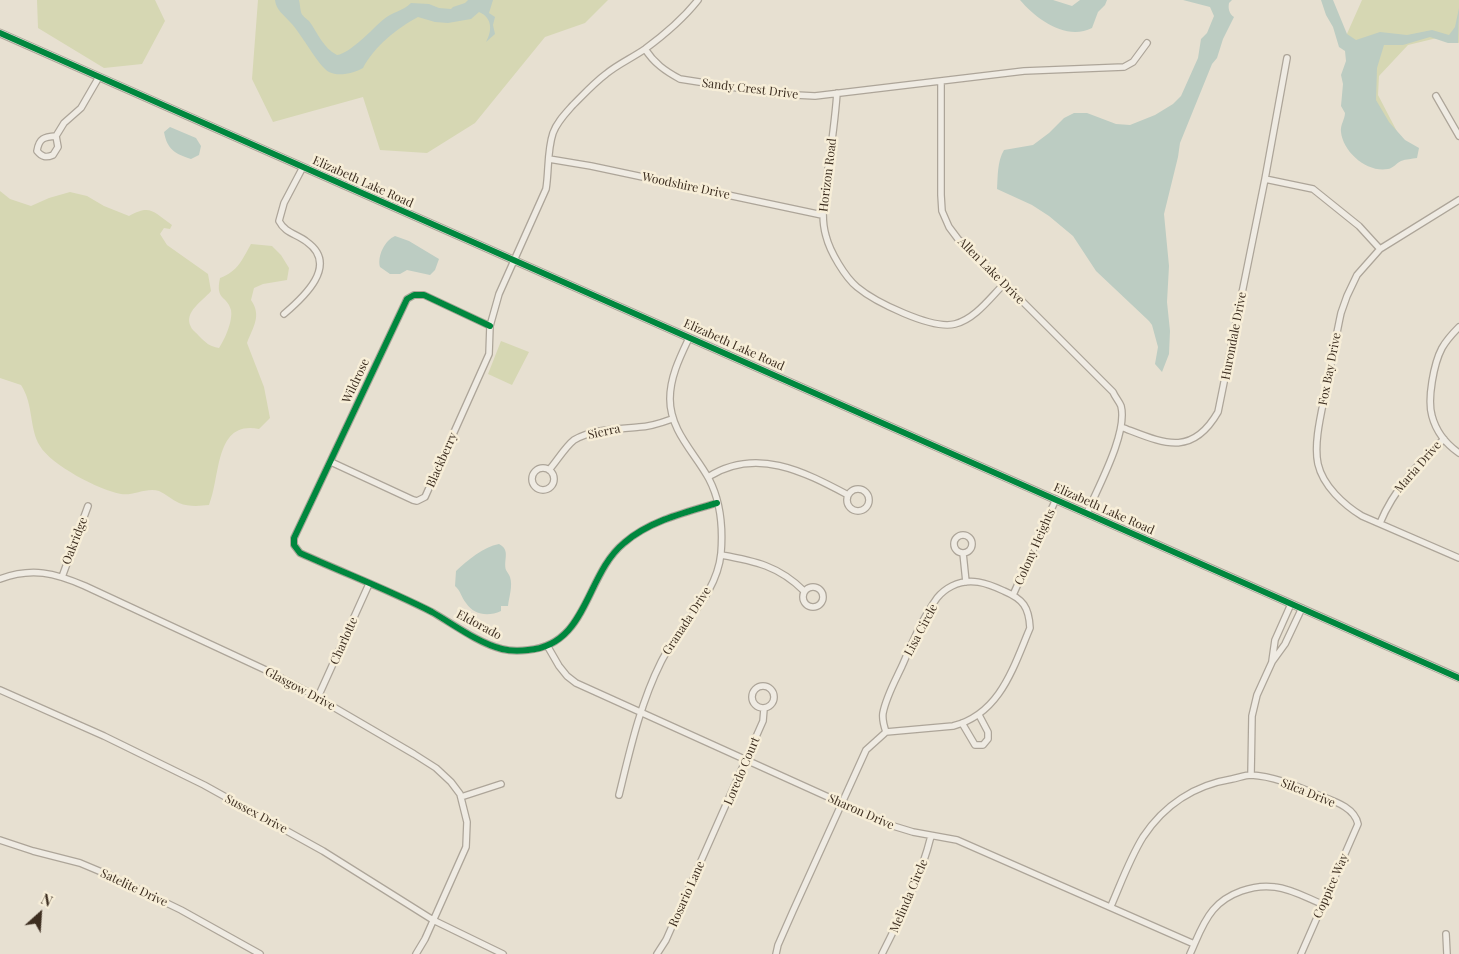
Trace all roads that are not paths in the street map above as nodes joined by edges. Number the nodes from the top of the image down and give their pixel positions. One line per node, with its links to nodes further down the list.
1 (698, 0): 4 (street)
2 (0, 33): 6 (street, Elizabeth Lake Road)
3 (1147, 43): 7 (street, Sandy Crest Drive)
4 (645, 49): 8 (street, Sandy Crest Drive); 12 (street)
5 (1287, 58): 14 (street, Hurondale Drive)
6 (99, 77): 10 (street); 13 (street, Elizabeth Lake Road)
7 (941, 81): 8 (street, Sandy Crest Drive); 19 (street, Allen Lake Drive)
8 (837, 93): 16 (street, Horizon Road)
9 (1436, 96): 11 (street)
10 (56, 136)
11 (1459, 136)
12 (549, 159): 16 (street, Woodshire Drive); 18 (street)
13 (303, 167): 18 (street, Elizabeth Lake Road); 20 (street)
14 (1265, 179): 17 (street); 25 (street, Hurondale Drive)
15 (1459, 200): 17 (street, Fox Bay Drive)
16 (822, 215): 19 (street, Horizon Road)
17 (1380, 248): 29 (street, Fox Bay Drive)
18 (514, 261): 21 (street); 23 (street, Elizabeth Lake Road)
19 (1004, 284): 25 (street, Allen Lake Drive)
20 (284, 314)
21 (490, 326): 28 (street, Wildrose); 28 (street, Blackberry)
22 (1459, 327): 26 (street)
23 (689, 338): 24 (street, Granada Drive); 34 (street, Elizabeth Lake Road)
24 (672, 418): 31 (street, Sierra); 32 (street, Granada Drive)
25 (1121, 427): 37 (street)
26 (1444, 439): 27 (street); 38 (street, Maria Drive)
27 (1459, 452)
28 (330, 462): 39 (street, Wildrose)
29 (1318, 465): 30 (street); 38 (street)
30 (1311, 468)
31 (549, 470)
32 (708, 478): 33 (street); 35 (street, Granada Drive)
33 (848, 495)
34 (1056, 499): 37 (street, Elizabeth Lake Road); 48 (street, Colony Heights)
35 (717, 503): 41 (street, Granada Drive); 51 (street, Eldorado)
36 (88, 506): 43 (street, Oakridge)
37 (1087, 513): 49 (street, Elizabeth Lake Road)
38 (1380, 523): 42 (street)
39 (300, 553): 46 (street, Eldorado)
40 (963, 553): 45 (street)
41 (721, 555): 47 (street); 57 (street, Granada Drive)
42 (1459, 558)
43 (62, 576): 44 (street, Glasgow Drive); 55 (street, Glasgow Drive)
44 (1, 577)
45 (966, 582): 48 (street); 60 (street, Lisa Circle)
46 (370, 584): 51 (street, Eldorado); 55 (street, Charlotte)
47 (804, 591)
48 (1013, 595): 58 (street)
49 (1291, 604): 50 (street, Elizabeth Lake Road); 52 (street)
50 (1302, 608): 52 (street); 53 (street, Elizabeth Lake Road)
51 (548, 647): 57 (street, Sharon Drive)
52 (1272, 662): 62 (street)
53 (1459, 678)
54 (0, 690): 73 (street, Sussex Drive)
55 (318, 698): 65 (street, Glasgow Drive)
56 (764, 709): 56 (street, Loredo Court); 61 (street, Loredo Court)
57 (640, 713): 61 (street, Sharon Drive); 64 (street, Granada Drive)
58 (979, 715): 59 (street); 59 (street)
59 (962, 724): 60 (street)
60 (886, 732): 66 (street)
61 (746, 760): 66 (street, Sharon Drive); 68 (street, Loredo Court)
62 (1251, 775): 67 (street, Silca Drive); 72 (street, Silca Drive)
63 (501, 784): 65 (street)
64 (619, 795)
65 (461, 797): 73 (street, Glasgow Drive)
66 (842, 803): 69 (street, Sharon Drive); 80 (street)
67 (1356, 817): 71 (street, Coppice Way)
68 (714, 833): 79 (street, Rosario Lane)
69 (931, 836): 72 (street, Sharon Drive); 81 (street, Melinda Circle)
70 (0, 840): 76 (street, Satelite Drive)
71 (1322, 904): 75 (street); 83 (street, Coppice Way)
72 (1111, 906): 75 (street, Sharon Drive)
73 (433, 920): 77 (street); 78 (street, Sussex Drive)
74 (1446, 934): 84 (street)
75 (1194, 944): 82 (street)
76 (260, 954)
77 (416, 954)
78 (503, 954)
79 (657, 954)
80 (776, 954)
81 (882, 954)
82 (1190, 954)
83 (1301, 954)
84 (1447, 954)

